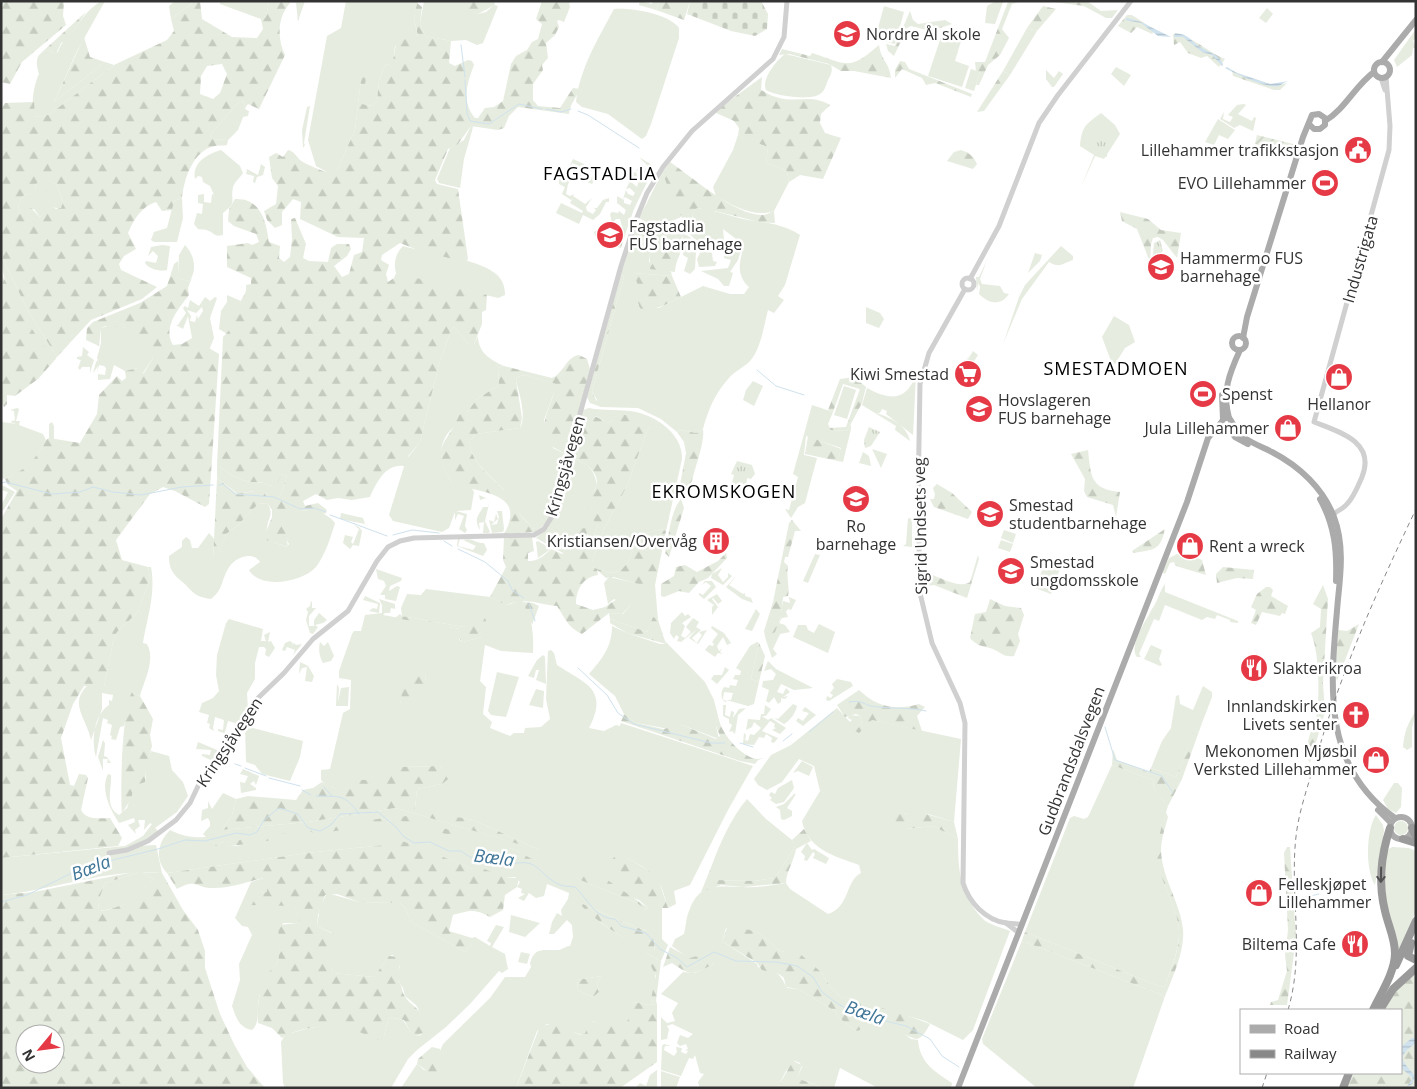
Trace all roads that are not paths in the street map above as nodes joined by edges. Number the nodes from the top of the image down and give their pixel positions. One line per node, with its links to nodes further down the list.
1 (787, 1): 21 (street, Kringsjåvegen)
2 (1131, 1): 8 (street)
3 (1416, 20): 4 (main road)
4 (1385, 63): 5 (main road); 5 (main road)
5 (1379, 76): 6 (main road); 14 (street, Industrigata)
6 (1324, 118): 7 (main road); 7 (main road)
7 (1312, 127): 10 (main road)
8 (970, 278): 9 (street); 9 (street)
9 (965, 289): 23 (street, Sigrid Undsets veg)
10 (1240, 338): 11 (main road); 11 (main road)
11 (1237, 349): 12 (main road)
12 (1226, 423): 13 (main road); 24 (main road, Gudbrandsdalsvegen)
13 (1302, 474): 15 (main road); 15 (main road)
14 (1346, 506): 15 (street); 15 (street)
15 (1334, 516): 16 (main road)
16 (1392, 823): 17 (main road); 19 (main road); 29 (highway, one-way to 29)
17 (1413, 825): 18 (highway); 19 (main road)
18 (1416, 837)
19 (1404, 839): 20 (highway)
20 (1416, 843)
21 (109, 853)
22 (1416, 921): 30 (highway)
23 (1006, 923): 24 (street, Sigrid Undsets veg); 26 (street, Sigrid Undsets veg)
24 (1022, 925): 26 (main road, Gudbrandsdalsvegen)
25 (1416, 930): 27 (highway)
26 (1019, 933): 33 (main road, Gudbrandsdalsvegen)
27 (1416, 960)
28 (1416, 968): 31 (highway)
29 (1375, 1009)
30 (1375, 1009)
31 (1381, 1009)
32 (1348, 1074): 34 (highway)
33 (958, 1088)
34 (1342, 1088)

